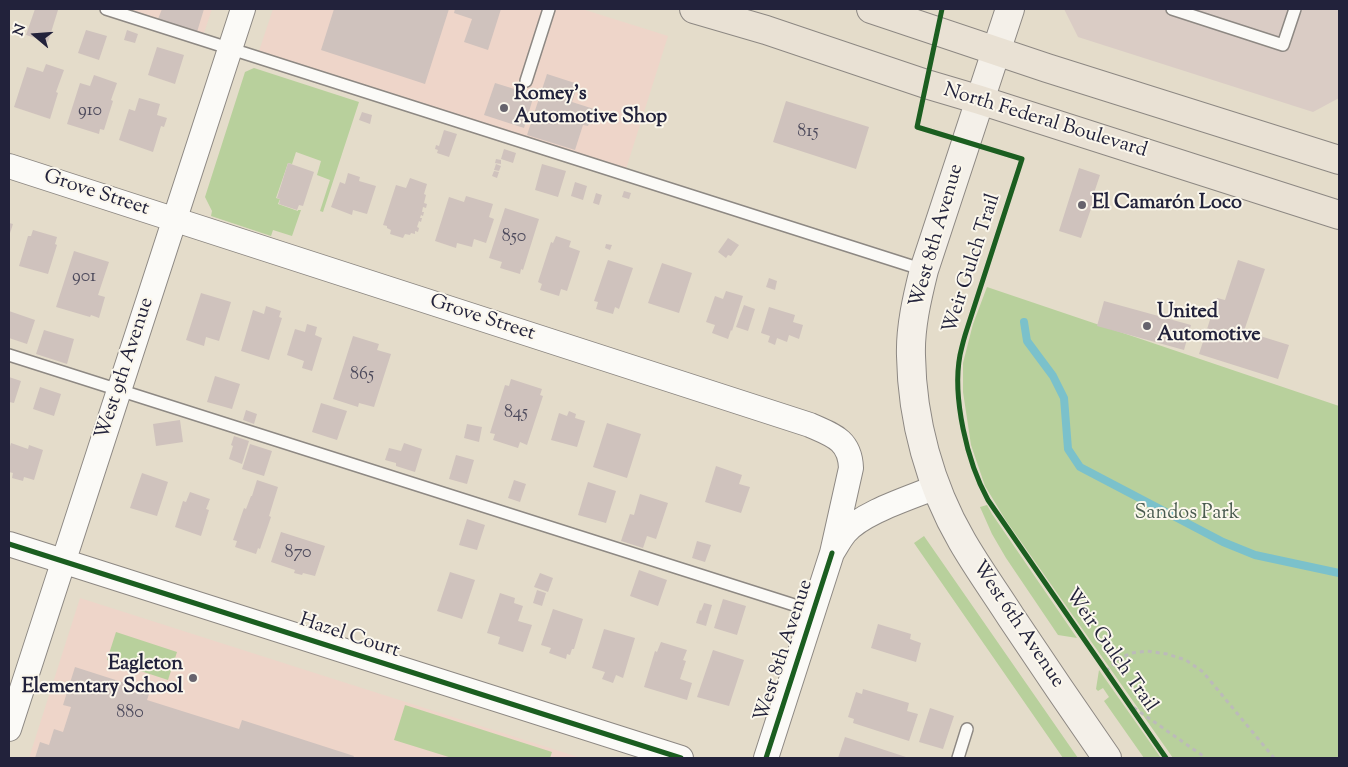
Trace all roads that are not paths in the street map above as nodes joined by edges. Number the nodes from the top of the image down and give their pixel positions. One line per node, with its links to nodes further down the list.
1 (106, 9): 9 (lane)
2 (243, 9): 9 (street, West 9th Avenue)
3 (549, 9): 11 (lane)
4 (694, 9): 12 (main road, North Federal Boulevard)
5 (871, 9): 10 (main road)
6 (1010, 9): 10 (main road, West 8th Avenue)
7 (1172, 9): 8 (lane)
8 (1295, 9)
9 (230, 48): 16 (street, West 9th Avenue); 17 (lane)
10 (996, 51): 12 (main road, West 8th Avenue); 13 (main road)
11 (526, 81)
12 (980, 100): 15 (main road, North Federal Boulevard); 17 (main road, West 8th Avenue)
13 (1339, 160)
14 (9, 166): 16 (street, Grove Street)
15 (1339, 215)
16 (174, 219): 19 (street, West 9th Avenue); 22 (street, Grove Street)
17 (924, 270): 20 (main road, West 8th Avenue)
18 (9, 355): 19 (lane)
19 (119, 390): 23 (street, West 9th Avenue); 24 (lane)
20 (936, 487): 22 (street, West 8th Avenue); 30 (main road, West 6th Avenue)
21 (9, 544): 23 (street, Hazel Court)
22 (832, 553): 24 (street, West 8th Avenue)
23 (63, 561): 25 (street, West 9th Avenue); 27 (street, Hazel Court)
24 (813, 611): 28 (street, West 8th Avenue)
25 (9, 728)
26 (968, 729): 29 (lane)
27 (681, 758)
28 (766, 758)
29 (958, 758)
30 (1108, 758)

